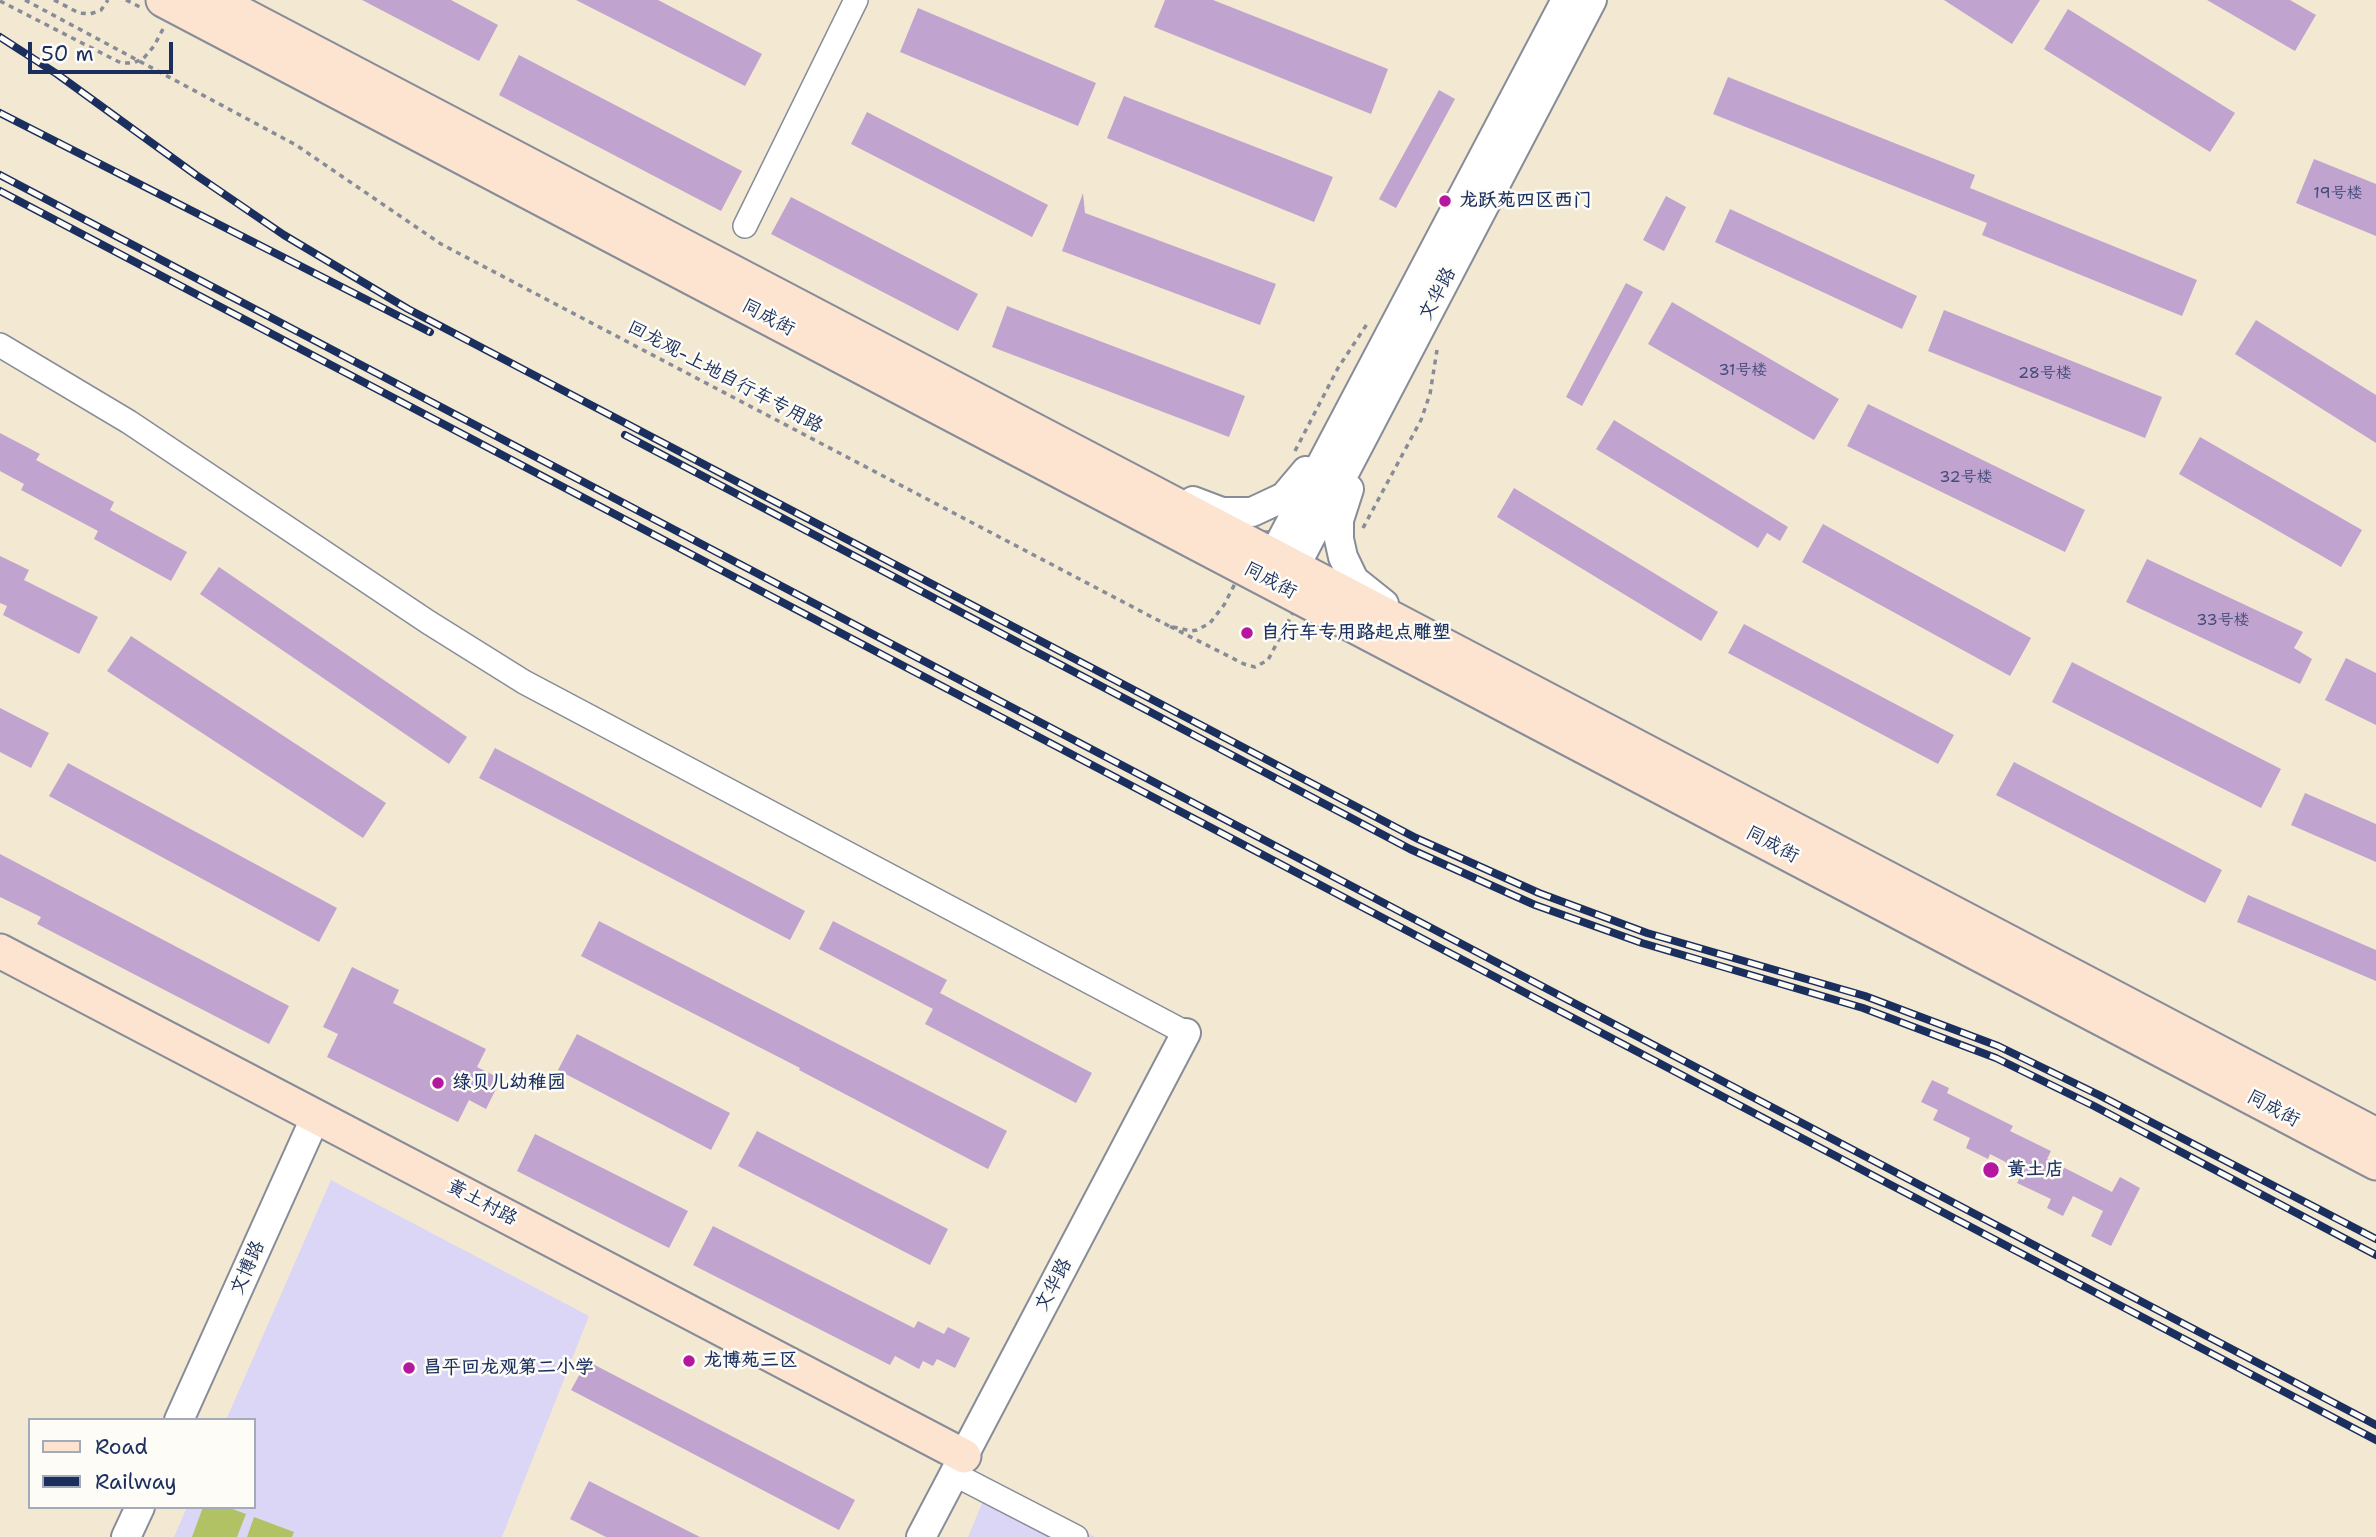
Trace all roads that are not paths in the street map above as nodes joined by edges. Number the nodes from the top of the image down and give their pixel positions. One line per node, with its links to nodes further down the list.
1 (215, 0): 7 (main road, 同成街)
2 (242, 0): 7 (street)
3 (856, 0): 8 (street)
4 (1566, 0): 9 (street, 文华路)
5 (1592, 0): 11 (street, 文华路)
6 (164, 14): 13 (main road, 同成街)
7 (432, 114): 12 (main road, 同成街)
8 (745, 226)
9 (1411, 294): 12 (street); 13 (street, 文华路)
10 (0, 345): 17 (street)
11 (1391, 384): 13 (street, 文华路); 14 (street)
12 (1031, 428): 13 (main road, 同成街)
13 (1273, 583): 14 (main road, 同成街); 22 (main road, 同成街)
14 (1543, 698): 18 (main road, 同成街)
15 (0, 951): 20 (main road, 黄土村路)
16 (0, 975): 20 (main road, 黄土村路)
17 (1186, 1033): 24 (street, 文华路)
18 (2249, 1068): 19 (street); 21 (main road, 同成街)
19 (2376, 1124)
20 (312, 1126): 23 (street, 文博路); 24 (main road, 黄土村路)
21 (2376, 1135)
22 (2376, 1163)
23 (180, 1418)
24 (959, 1465): 27 (street, 文华路); 28 (street)
25 (139, 1509): 26 (street)
26 (126, 1537)
27 (921, 1537)
28 (1076, 1537)

